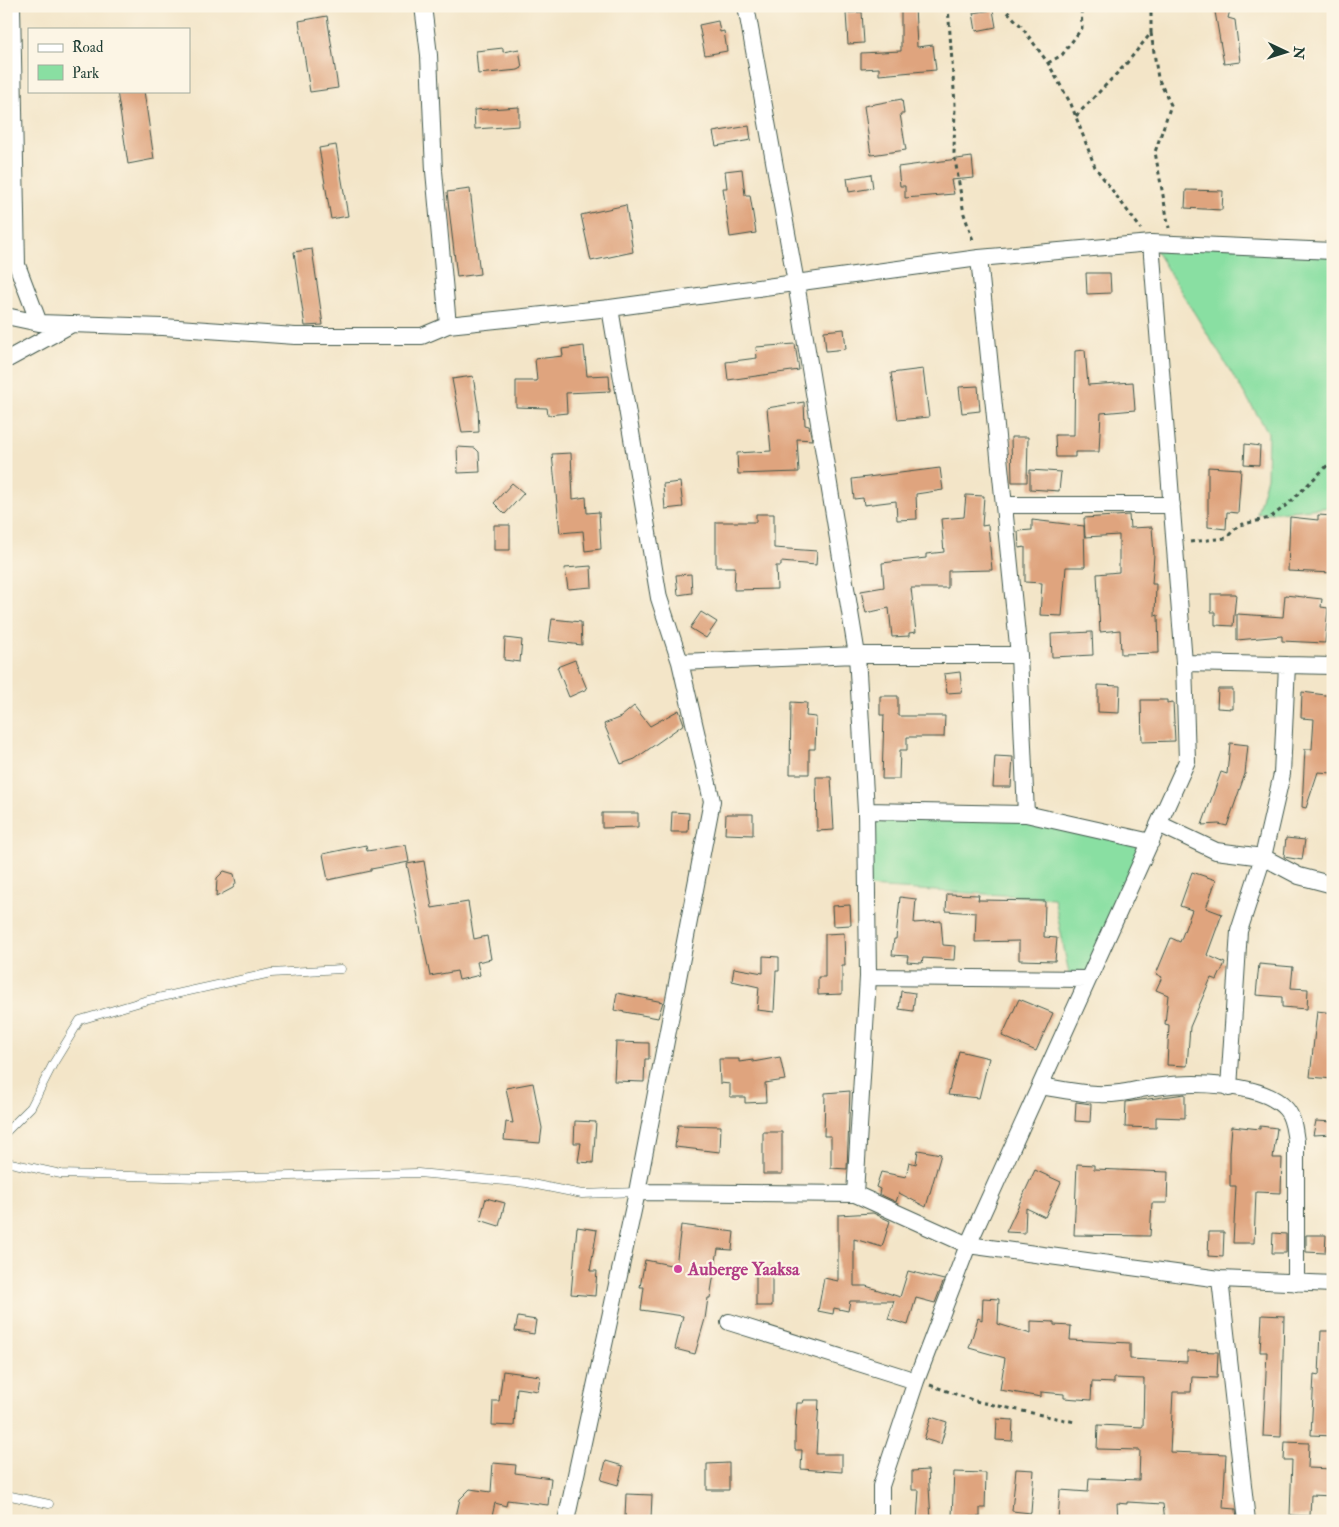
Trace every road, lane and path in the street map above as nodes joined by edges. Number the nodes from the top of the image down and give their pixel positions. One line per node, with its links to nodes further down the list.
1 (12, 6): 18 (street)
2 (424, 6): 20 (street)
3 (746, 6): 15 (street)
4 (948, 6): 14 (path)
5 (1002, 6): 9 (path)
6 (1081, 6): 9 (path)
7 (1151, 6): 8 (path)
8 (1151, 33): 10 (path); 12 (path)
9 (1048, 63): 10 (path)
10 (1076, 116): 11 (path)
11 (1151, 243): 12 (street); 14 (street); 24 (street)
12 (1170, 244): 13 (street)
13 (1333, 251)
14 (979, 258): 15 (street); 23 (street)
15 (796, 283): 16 (street); 26 (street)
16 (610, 308): 20 (street); 28 (street)
17 (6, 316): 18 (street)
18 (39, 323): 19 (street)
19 (74, 324): 20 (street); 21 (street)
20 (448, 324)
21 (6, 360)
22 (1333, 460): 25 (path)
23 (1004, 505): 24 (street); 27 (street)
24 (1172, 505): 25 (street)
25 (1174, 543): 29 (street)
26 (857, 655): 27 (street); 28 (street); 32 (street)
27 (1019, 655): 33 (street)
28 (680, 662): 45 (street)
29 (1184, 663): 30 (street); 34 (street)
30 (1287, 665): 31 (street); 36 (street)
31 (1333, 666)
32 (866, 811): 33 (street); 39 (street)
33 (1026, 814): 35 (street)
34 (1159, 824): 35 (street); 36 (street)
35 (1151, 842): 40 (street)
36 (1263, 857): 37 (street); 42 (street)
37 (1333, 886)
38 (341, 969): 43 (lane)
39 (868, 977): 40 (street); 46 (street)
40 (1088, 979): 41 (street)
41 (1040, 1086): 42 (street); 47 (street)
42 (1229, 1088): 49 (street)
43 (6, 1132)
44 (6, 1162): 45 (lane)
45 (637, 1192): 46 (street); 56 (street)
46 (855, 1194): 47 (street)
47 (968, 1245): 48 (street); 52 (street)
48 (1220, 1279): 49 (street); 58 (street)
49 (1296, 1282): 50 (street)
50 (1333, 1284)
51 (730, 1322): 52 (street)
52 (916, 1381): 53 (path); 57 (street)
53 (1074, 1422)
54 (6, 1495): 55 (lane)
55 (49, 1504)
56 (566, 1521)
57 (881, 1521)
58 (1247, 1521)

